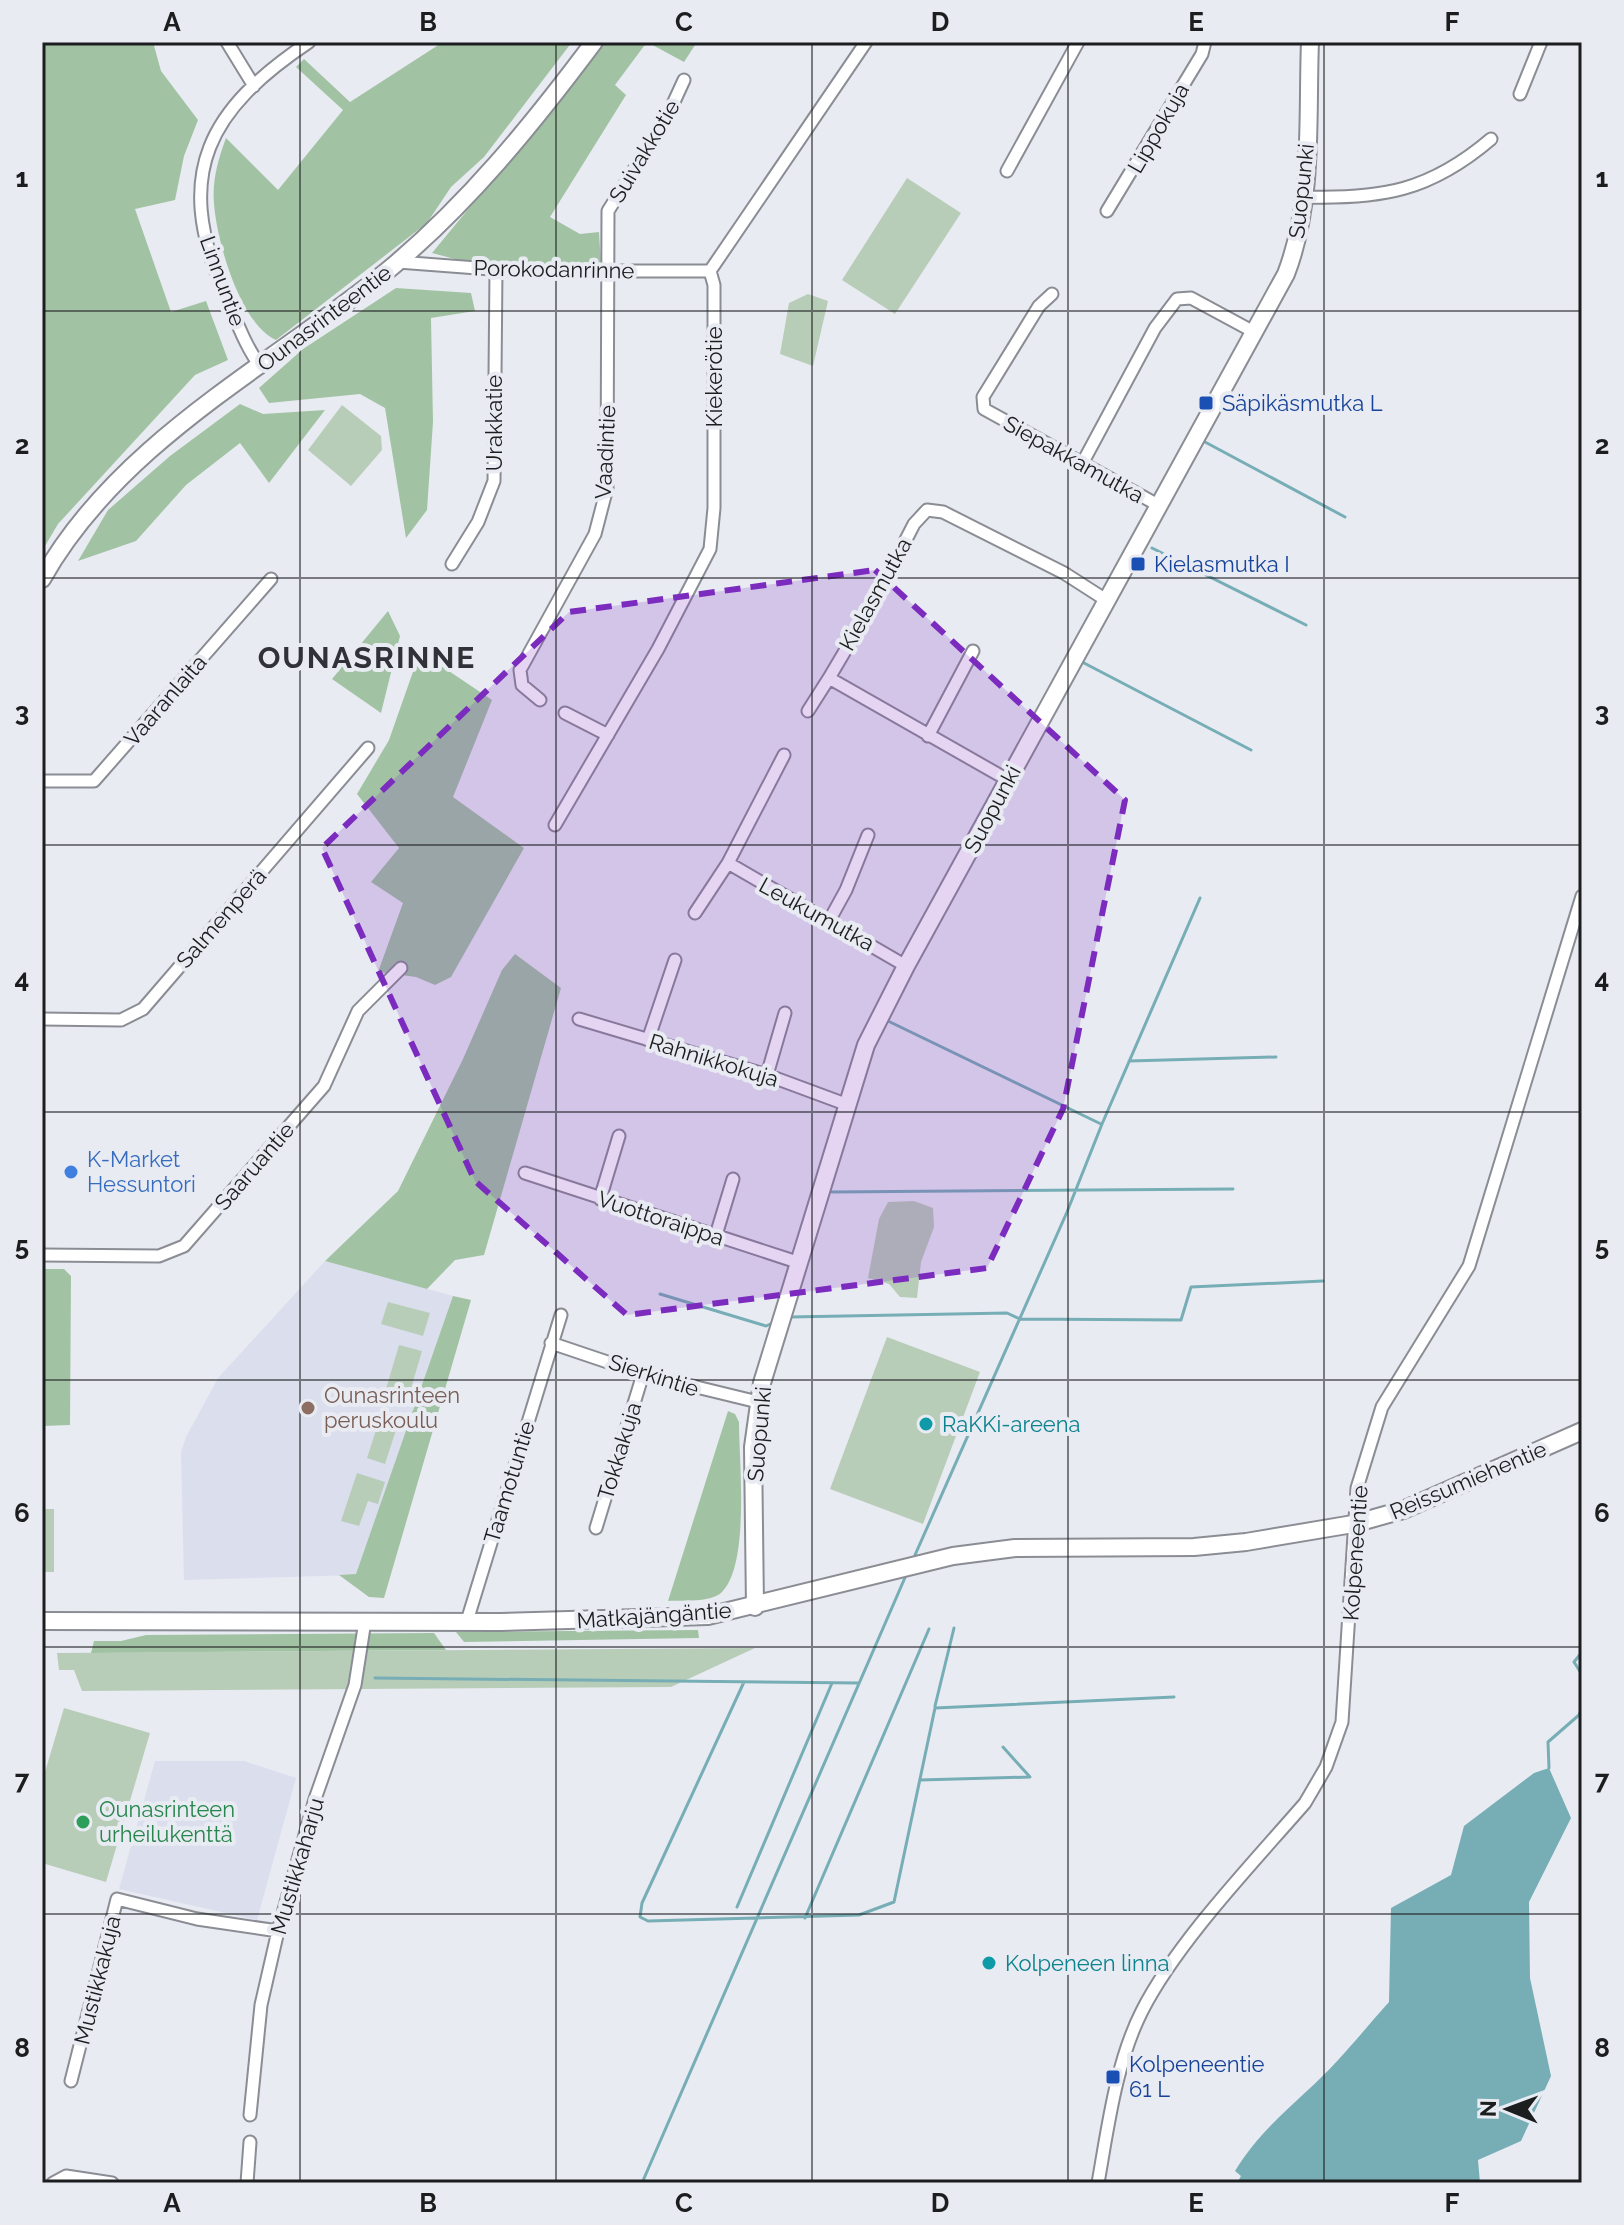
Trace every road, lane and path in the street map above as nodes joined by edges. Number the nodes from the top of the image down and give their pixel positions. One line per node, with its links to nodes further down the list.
1 (227, 42): 10 (street)
2 (309, 42): 10 (street, Linnuntie)
3 (594, 42): 16 (street, Ounasrinteentie)
4 (866, 42): 19 (street)
5 (1078, 42): 13 (street)
6 (1205, 42): 15 (street, Lippokuja)
7 (1310, 42): 14 (street, Suopunki)
8 (1541, 42): 11 (street)
9 (684, 80): 18 (street, Suivakkotie)
10 (254, 86): 22 (street, Linnuntie)
11 (1520, 94)
12 (1491, 139): 14 (street)
13 (1007, 171)
14 (1305, 197): 21 (street, Suopunki)
15 (1107, 211)
16 (398, 262): 17 (street, Porokodanrinne); 22 (street, Ounasrinteentie)
17 (496, 270): 18 (street, Porokodanrinne); 25 (street, Urakkatie)
18 (608, 270): 19 (street, Porokodanrinne); 31 (street, Vaadintie)
19 (710, 271): 34 (street, Kiekerötie)
20 (1052, 294): 23 (street, Siepakkamutka)
21 (1254, 332): 23 (street); 24 (street, Suopunki)
22 (261, 367): 26 (street, Ounasrinteentie)
23 (1083, 462): 24 (street, Siepakkamutka)
24 (1158, 505): 28 (street, Suopunki)
25 (452, 564)
26 (42, 579)
27 (271, 579): 39 (street, Vaaranlaita)
28 (1106, 600): 30 (street, Kielasmutka); 38 (street, Suopunki)
29 (973, 651): 35 (street)
30 (829, 678): 32 (street); 35 (street)
31 (540, 700)
32 (808, 711)
33 (565, 713): 34 (street)
34 (608, 735): 40 (street, Kiekerötie)
35 (928, 736): 38 (street)
36 (368, 748): 50 (street, Salmenperä)
37 (784, 755): 42 (street)
38 (1008, 780): 47 (street, Suopunki)
39 (42, 781)
40 (555, 825)
41 (868, 835): 45 (street)
42 (728, 863): 44 (street); 45 (street, Leukumutka)
43 (1582, 896): 67 (street, Kolpeneentie)
44 (695, 913)
45 (829, 921): 47 (street, Leukumutka)
46 (675, 960): 52 (street)
47 (906, 966): 54 (street, Suopunki)
48 (401, 968): 60 (street, Saaruantie)
49 (785, 1013): 53 (street)
50 (42, 1019)
51 (579, 1019): 52 (street, Rahnikkokuja)
52 (648, 1040): 53 (street, Rahnikkokuja)
53 (767, 1075): 54 (street, Rahnikkokuja)
54 (848, 1105): 61 (street, Suopunki)
55 (619, 1136): 58 (street)
56 (525, 1173): 58 (street, Vuottoraippa)
57 (733, 1179): 59 (street)
58 (600, 1199): 59 (street, Vuottoraippa)
59 (716, 1235): 61 (street, Vuottoraippa)
60 (42, 1255)
61 (797, 1262): 65 (street, Suopunki)
62 (561, 1315): 63 (street, Taamotuntie)
63 (551, 1343): 64 (street, Sierkintie); 72 (street, Taamotuntie)
64 (643, 1374): 65 (street, Sierkintie); 68 (street, Tokkakuja)
65 (758, 1402): 69 (street, Suopunki)
66 (1582, 1431): 67 (street, Reissumiehentie)
67 (1353, 1524): 69 (street, Matkajängäntie); 80 (street, Kolpeneentie)
68 (596, 1528)
69 (755, 1607): 72 (street, Matkajängäntie)
70 (42, 1621): 71 (street, Matkajängäntie)
71 (365, 1621): 72 (street, Matkajängäntie); 73 (street, Mustikkaharju)
72 (467, 1621)
73 (278, 1931): 74 (street, Mustikkakuja); 75 (street, Mustikkaharju)
74 (71, 2081)
75 (250, 2115)
76 (250, 2142): 79 (street)
77 (53, 2183): 78 (street)
78 (112, 2183)
79 (247, 2183)
80 (1098, 2183)

